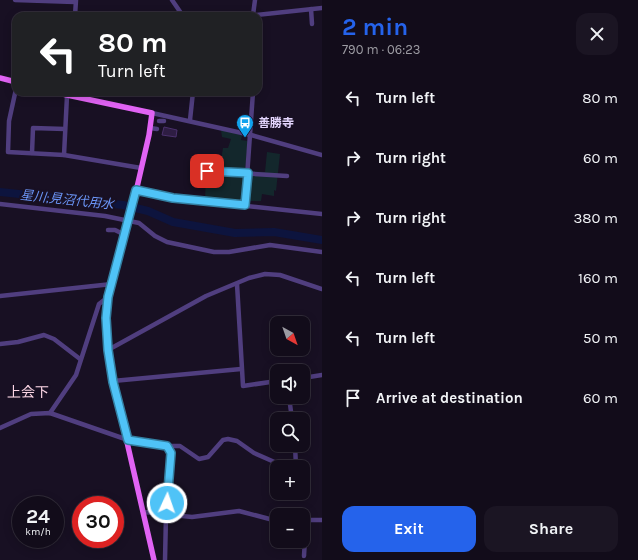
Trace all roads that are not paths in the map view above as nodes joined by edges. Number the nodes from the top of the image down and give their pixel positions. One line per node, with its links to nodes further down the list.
1 (15, 0): 4 (street)
2 (172, 0): 9 (street)
3 (255, 0): 10 (street)
4 (57, 1): 5 (street)
5 (75, 1): 8 (street)
6 (322, 8): 7 (street)
7 (311, 9): 11 (street); 12 (street)
8 (75, 12)
9 (180, 12)
10 (252, 12)
11 (262, 15)
12 (312, 24)
13 (0, 78): 14 (main road)
14 (12, 81)
15 (14, 96): 28 (street)
16 (64, 96): 25 (street)
17 (73, 96): 20 (main road)
18 (193, 96): 22 (street)
19 (253, 96): 27 (street)
20 (152, 113): 21 (street); 24 (main road)
21 (167, 116): 22 (street); 23 (street)
22 (190, 120): 27 (street)
23 (163, 121)
24 (150, 128): 26 (street); 31 (main road)
25 (65, 129): 28 (street); 29 (street)
26 (156, 131)
27 (250, 135): 30 (street); 33 (street)
28 (32, 153): 29 (street)
29 (64, 155): 31 (street)
30 (322, 155)
31 (141, 168): 35 (main road)
32 (207, 171): 33 (street)
33 (248, 173): 34 (street); 37 (street)
34 (287, 176)
35 (136, 190): 37 (street); 39 (main road)
36 (0, 204): 39 (street)
37 (245, 205): 38 (street)
38 (322, 214)
39 (129, 222): 41 (main road); 42 (street)
40 (108, 230): 41 (street)
41 (126, 235): 43 (main road)
42 (322, 252)
43 (112, 284): 46 (street); 47 (main road)
44 (237, 284): 45 (street); 49 (street); 51 (street)
45 (322, 289)
46 (0, 296)
47 (108, 297): 49 (main road); 50 (street)
48 (0, 344): 50 (street)
49 (108, 350): 54 (main road)
50 (80, 359): 56 (street)
51 (241, 369): 54 (street); 55 (street)
52 (322, 375): 53 (street)
53 (310, 377)
54 (113, 382): 58 (main road)
55 (270, 382)
56 (50, 413): 57 (street); 58 (street)
57 (0, 428)
58 (128, 440): 59 (street); 61 (main road)
59 (167, 446): 60 (street); 62 (street)
60 (271, 460)
61 (144, 512): 62 (street); 68 (main road)
62 (166, 515): 63 (street); 69 (street)
63 (270, 519)
64 (310, 520): 65 (street)
65 (322, 520)
66 (304, 548): 67 (street)
67 (304, 556)
68 (154, 560)
69 (165, 560)

